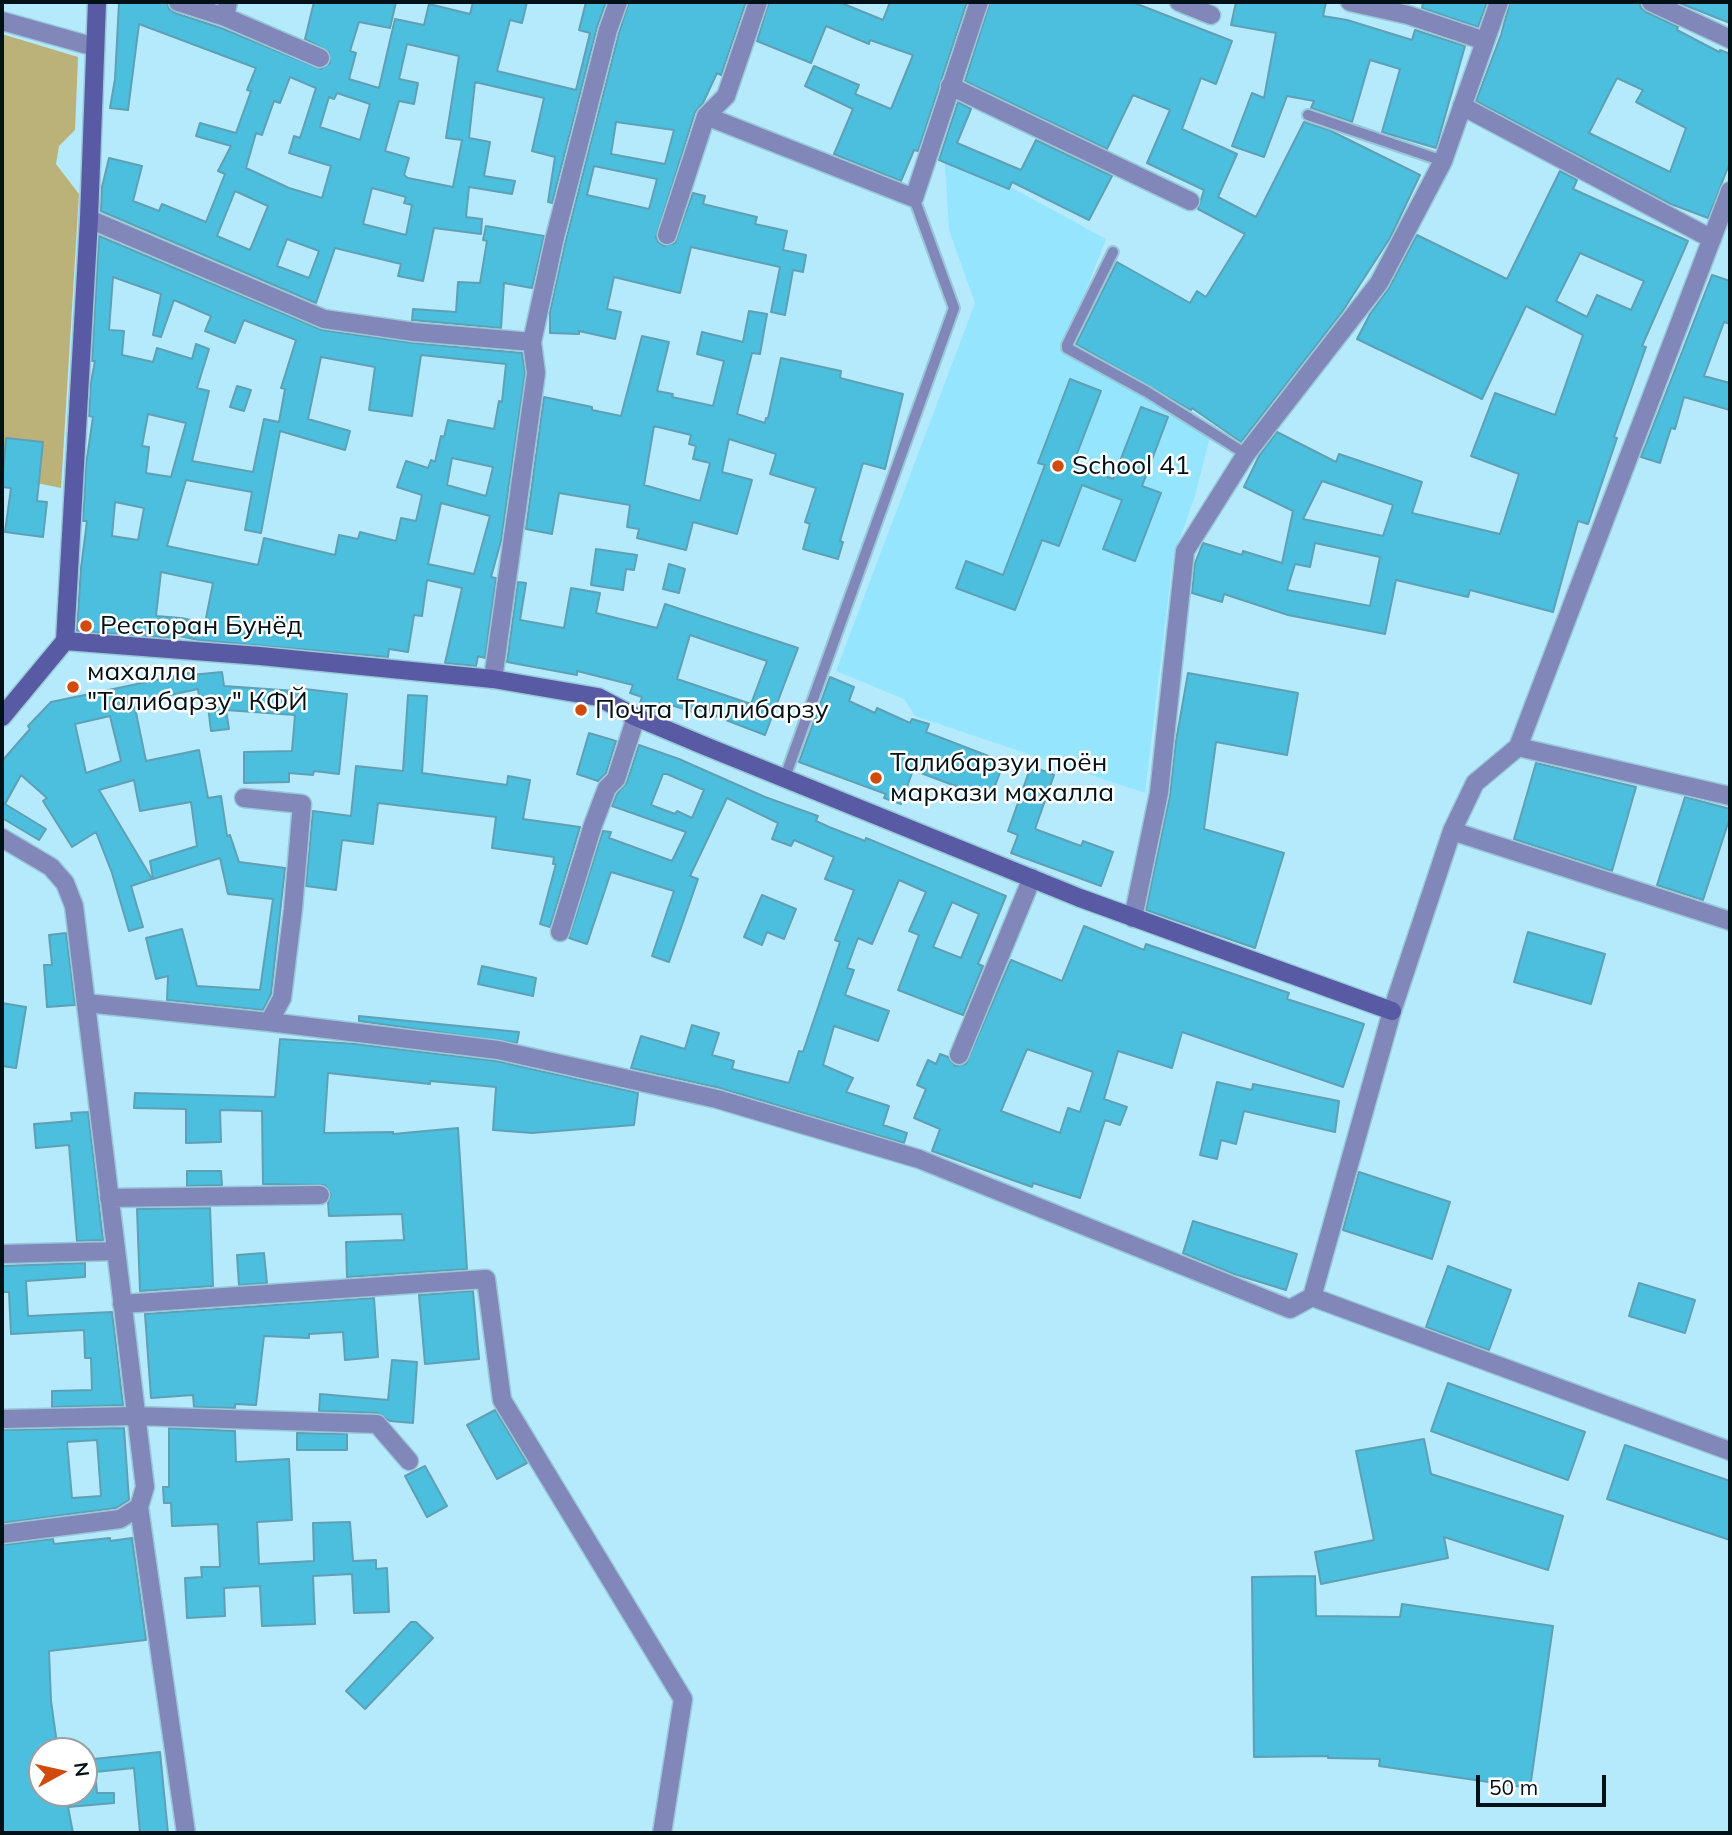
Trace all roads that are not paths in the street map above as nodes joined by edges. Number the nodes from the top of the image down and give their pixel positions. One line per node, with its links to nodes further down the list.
1 (97, 2): 15 (street)
2 (177, 2): 10 (street)
3 (618, 2): 29 (street)
4 (758, 2): 20 (street)
5 (979, 2): 17 (street)
6 (1179, 2): 11 (street)
7 (1350, 2): 14 (street)
8 (1499, 2): 14 (street)
9 (1651, 2): 13 (street)
10 (227, 9): 16 (street)
11 (1211, 15)
12 (2, 21): 15 (street)
13 (1730, 39)
14 (1485, 41): 18 (street)
15 (95, 47): 25 (street)
16 (320, 58)
17 (950, 86): 23 (street); 24 (street)
18 (1462, 106): 21 (street); 27 (street)
19 (1308, 115): 21 (lane)
20 (706, 116): 23 (street); 26 (street)
21 (1443, 161): 30 (street)
22 (1730, 191): 27 (street)
23 (915, 198): 36 (lane)
24 (1190, 201)
25 (89, 219): 29 (street); 31 (street)
26 (667, 235)
27 (1712, 239): 35 (street)
28 (1113, 252): 30 (lane)
29 (532, 342): 32 (street)
30 (1246, 454): 42 (street)
31 (65, 641): 32 (street); 33 (street)
32 (493, 679): 34 (street)
33 (2, 717)
34 (636, 717): 36 (street); 44 (street)
35 (1518, 747): 37 (street); 39 (street)
36 (785, 777): 41 (street)
37 (1730, 796)
38 (244, 798): 47 (street)
39 (1452, 831): 43 (street); 46 (street)
40 (2, 838): 45 (street)
41 (1032, 878): 42 (street); 48 (street)
42 (1133, 918): 46 (street)
43 (1730, 921)
44 (560, 932)
45 (86, 1003): 47 (street); 50 (street)
46 (1392, 1011): 53 (street)
47 (269, 1022): 53 (street)
48 (959, 1055)
49 (320, 1195): 50 (street)
50 (109, 1198): 51 (street)
51 (116, 1251): 52 (street); 54 (street)
52 (2, 1254)
53 (1312, 1297): 57 (street)
54 (122, 1304): 55 (street); 62 (street)
55 (136, 1416): 56 (street); 58 (street); 59 (street)
56 (2, 1419)
57 (1730, 1451)
58 (409, 1461)
59 (138, 1507): 60 (street); 61 (street)
60 (2, 1534)
61 (186, 1833)
62 (662, 1833)

